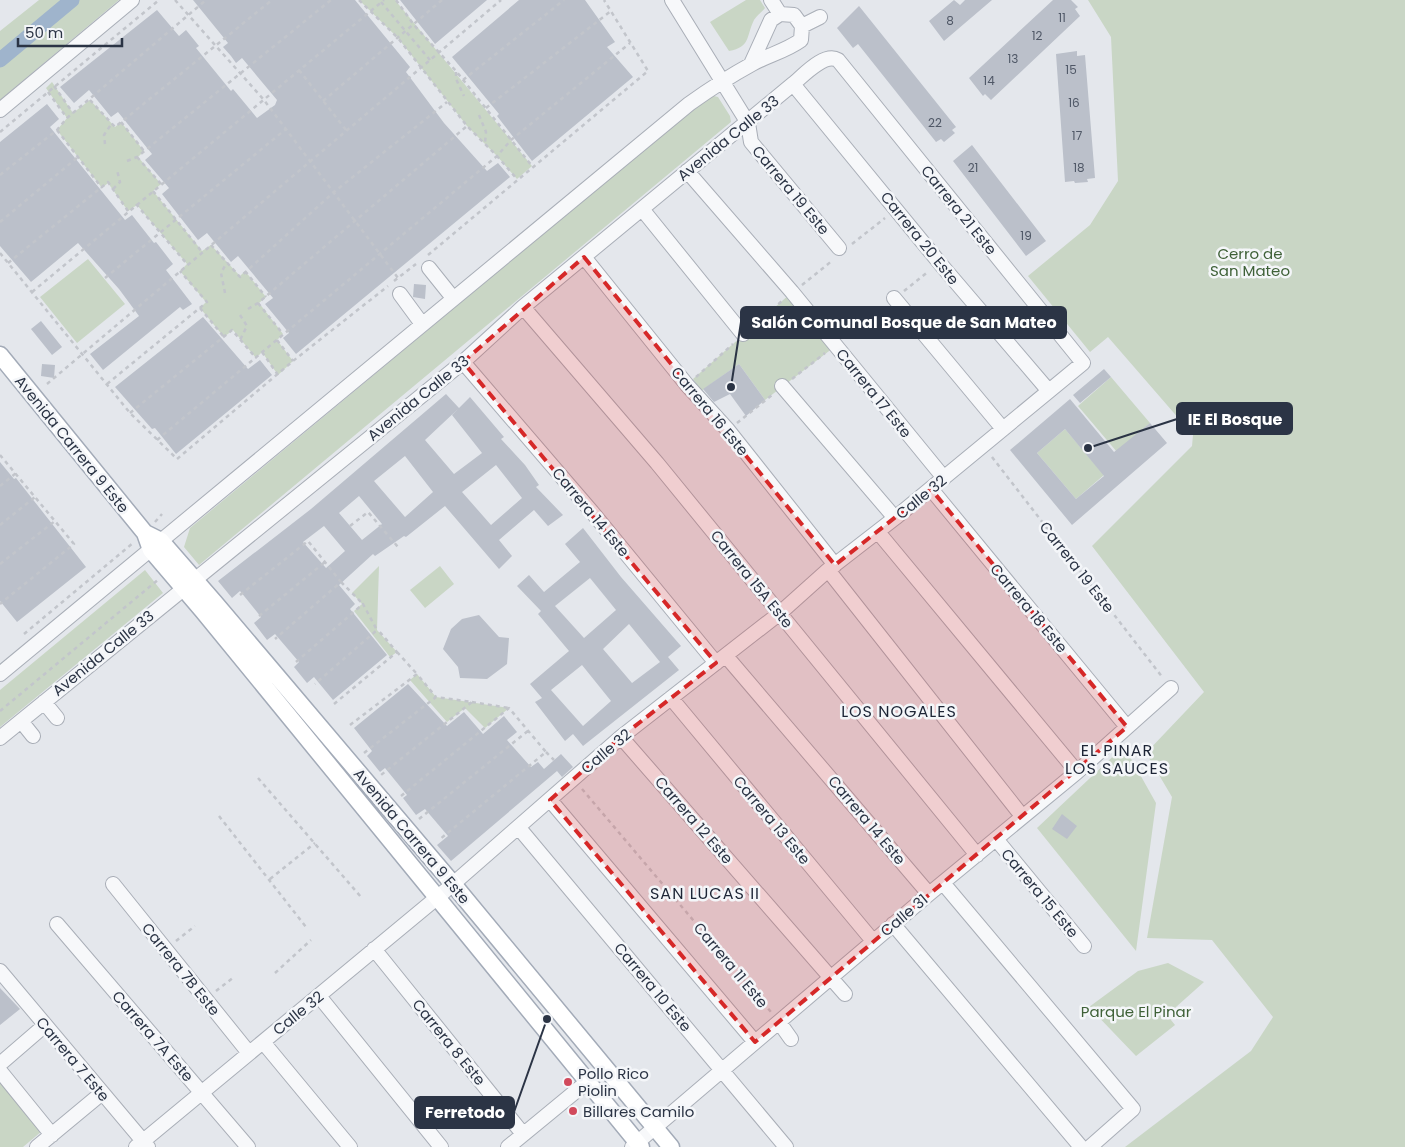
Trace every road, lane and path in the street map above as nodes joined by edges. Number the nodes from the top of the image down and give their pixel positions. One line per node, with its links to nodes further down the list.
1 (132, 0): 46 (street)
2 (159, 0): 38 (path)
3 (175, 0): 18 (path)
4 (206, 0): 18 (path)
5 (272, 0): 25 (path)
6 (331, 0): 34 (path)
7 (359, 0): 16 (path)
8 (396, 0): 21 (path)
9 (442, 0): 21 (path)
10 (501, 0): 27 (path)
11 (564, 0): 35 (path)
12 (604, 0): 17 (path)
13 (672, 0): 36 (street, Carrera 19 Este)
14 (771, 0): 19 (street)
15 (383, 1): 16 (path); 23 (path)
16 (370, 12): 24 (path); 32 (path)
17 (611, 12): 26 (path); 45 (path)
18 (189, 14): 25 (path); 47 (path)
19 (780, 14): 22 (street); 30 (street)
20 (820, 17): 22 (street)
21 (414, 25): 23 (path); 27 (path)
22 (802, 26): 30 (street)
23 (405, 32): 24 (path); 29 (path)
24 (398, 38): 31 (path); 43 (path)
25 (215, 44): 34 (path); 50 (path)
26 (630, 44): 58 (path); 67 (path)
27 (439, 53): 29 (path); 33 (path)
28 (833, 58): 37 (street, Avenida Calle 33); 121 (street, Carrera 21 Este)
29 (430, 60): 31 (path)
30 (751, 64): 36 (street)
31 (420, 68): 44 (path); 56 (path)
32 (299, 70): 42 (path); 43 (path)
33 (456, 71): 35 (path); 40 (path)
34 (239, 74): 42 (path); 61 (path)
35 (463, 80): 45 (path)
36 (721, 80): 52 (street, Carrera 19 Este); 102 (street)
37 (793, 84): 52 (street, Avenida Calle 33); 126 (street, Carrera 20 Este)
38 (54, 86): 39 (path); 47 (path)
39 (48, 92): 49 (path); 57 (path)
40 (464, 96)
41 (90, 100): 51 (path)
42 (264, 100): 54 (path); 72 (path)
43 (323, 101): 56 (path)
44 (447, 102): 53 (path); 76 (path)
45 (486, 108): 58 (path)
46 (0, 110)
47 (73, 113): 49 (path)
48 (479, 116): 59 (path)
49 (67, 118): 55 (path)
50 (121, 122): 51 (path); 61 (path)
51 (112, 123): 60 (path)
52 (748, 123): 69 (street, Avenida Calle 33); 85 (street, Carrera 19 Este)
53 (467, 126): 59 (path); 81 (path)
54 (286, 129): 66 (path); 80 (path)
55 (57, 130): 63 (path); 70 (path)
56 (346, 130): 66 (path)
57 (0, 132)
58 (511, 140): 62 (path); 67 (path)
59 (485, 143): 62 (path)
60 (105, 144)
61 (144, 152): 64 (path)
62 (497, 156): 71 (path); 88 (path)
63 (78, 157): 73 (path); 82 (path)
64 (138, 157): 65 (path); 72 (path)
65 (127, 161)
66 (310, 161): 76 (path); 84 (path)
67 (532, 166): 71 (path)
68 (117, 170): 74 (path)
69 (687, 171): 78 (street, Avenida Calle 33); 133 (street, Carrera 17 Este)
70 (0, 176)
71 (517, 180): 97 (path)
72 (161, 184): 75 (path)
73 (102, 188): 74 (path); 91 (path)
74 (113, 189): 79 (path)
75 (153, 191): 77 (path); 80 (path)
76 (334, 192): 81 (path); 95 (path)
77 (136, 204): 79 (path); 83 (path)
78 (642, 209): 89 (street, Avenida Calle 33); 111 (street)
79 (128, 211): 98 (path)
80 (177, 219): 83 (path); 86 (path)
81 (354, 220): 88 (path); 101 (path)
82 (0, 222)
83 (161, 234): 92 (path); 96 (path)
84 (210, 245): 86 (path); 90 (path)
85 (839, 248)
86 (202, 252): 92 (path)
87 (0, 253): 91 (path)
88 (379, 254): 97 (path); 110 (path)
89 (584, 257): 105 (street, Avenida Calle 33); 148 (street, Carrera 16 Este)
90 (227, 262): 95 (path); 99 (path)
91 (8, 263): 98 (path)
92 (187, 264): 94 (path)
93 (429, 268): 102 (street)
94 (180, 271): 106 (path); 115 (path)
95 (245, 272): 101 (path)
96 (105, 278)
97 (398, 278): 119 (path)
98 (32, 292): 115 (path)
99 (225, 293)
100 (400, 294): 109 (street)
101 (266, 296): 104 (path)
102 (453, 298): 109 (street)
103 (894, 298): 128 (street)
104 (258, 303): 107 (path); 110 (path)
105 (523, 307): 120 (street, Avenida Calle 33); 155 (street, Carrera 15A Este)
106 (200, 308): 112 (path); 124 (path)
107 (248, 309)
108 (240, 315): 113 (path)
109 (422, 324): 144 (street)
110 (283, 334): 114 (path)
111 (743, 334)
112 (224, 337): 113 (path); 127 (path)
113 (240, 340): 118 (path)
114 (277, 340): 116 (path); 119 (path)
115 (82, 352): 123 (path); 124 (path)
116 (262, 352): 118 (path); 122 (path)
117 (0, 355): 143 (main road, Avenida Carrera 9 Este)
118 (256, 358): 129 (path)
119 (293, 361): 122 (path)
120 (463, 362): 151 (street, Avenida Calle 33); 161 (street, Carrera 14 Este)
121 (1083, 363): 126 (street, Calle 32)
122 (278, 375): 129 (path)
123 (47, 384)
124 (107, 384): 127 (path)
125 (782, 386): 138 (street)
126 (1048, 390): 128 (street, Calle 32)
127 (130, 413): 129 (path)
128 (1002, 429): 130 (street, Calle 32)
129 (157, 440)
130 (983, 446): 133 (street, Calle 32); 166 (path, Carrera 19 Este)
131 (0, 455): 132 (path)
132 (16, 473): 134 (path); 136 (path)
133 (944, 478): 135 (street, Calle 32)
134 (0, 486)
135 (931, 489): 138 (street, Calle 32); 177 (street, Carrera 18 Este)
136 (35, 497): 139 (path); 140 (path)
137 (162, 514): 143 (path)
138 (895, 518): 142 (street, Calle 32)
139 (55, 521): 147 (path); 153 (path)
140 (0, 525)
141 (350, 526): 145 (path)
142 (878, 532): 148 (street, Calle 32); 185 (street)
143 (145, 533): 144 (main road, Avenida Carrera 9 Este); 158 (path)
144 (156, 546): 149 (main road, Avenida Carrera 9 Este); 151 (main road, Avenida Carrera 9 Este); 163 (street)
145 (398, 547)
146 (325, 562): 150 (path); 152 (path); 156 (path)
147 (0, 564)
148 (832, 568): 155 (street, Calle 32); 192 (street, Carrera 16 Este)
149 (169, 571): 151 (main road, Avenida Carrera 9 Este); 173 (path)
150 (341, 582): 154 (path); 159 (path)
151 (189, 584): 169 (street, Avenida Calle 33); 202 (main road, Avenida Carrera 9 Este); 205 (main road, Avenida Carrera 9 Este)
152 (240, 595)
153 (0, 604)
154 (363, 604): 157 (path); 162 (path)
155 (780, 613): 161 (street, Calle 32); 198 (street, Carrera 15A Este)
156 (259, 616)
157 (378, 630): 160 (path); 165 (path)
158 (23, 635)
159 (275, 639)
160 (397, 652): 164 (path); 171 (path)
161 (721, 660): 168 (street, Calle 32); 203 (street, Carrera 14 Este)
162 (296, 662)
163 (0, 674)
164 (417, 674): 167 (path); 176 (path)
165 (315, 684)
166 (1171, 688): 177 (street, Calle 31)
167 (436, 697): 170 (path); 183 (path)
168 (671, 698): 180 (street, Calle 32); 211 (street, Carrera 13 Este)
169 (44, 702): 174 (street); 175 (street, Avenida Calle 33)
170 (472, 702): 172 (path); 186 (path)
171 (334, 704)
172 (509, 708): 178 (path); 189 (path)
173 (0, 711)
174 (57, 718)
175 (21, 721): 179 (street); 181 (street, Avenida Calle 33)
176 (350, 725)
177 (1127, 728): 185 (street, Calle 31)
178 (529, 730): 182 (path); 193 (path)
179 (33, 736)
180 (621, 737): 188 (street, Calle 32); 218 (street, Carrera 12 Este)
181 (0, 738)
182 (546, 752): 184 (path); 196 (path)
183 (364, 753)
184 (554, 760)
185 (1077, 772): 192 (street, Calle 31)
186 (380, 776)
187 (258, 778): 197 (path)
188 (573, 778): 190 (street, Calle 32); 222 (path, Carrera 11 Este)
189 (401, 796)
190 (550, 800): 194 (street, Calle 32); 226 (street)
191 (219, 816): 199 (path)
192 (1022, 816): 195 (street, Calle 31)
193 (419, 819)
194 (519, 828): 202 (street, Calle 32); 229 (street, Carrera 10 Este)
195 (996, 839): 198 (street, Calle 31); 212 (street, Carrera 15 Este)
196 (438, 840)
197 (315, 842): 199 (path); 204 (path)
198 (977, 855): 200 (street, Calle 31)
199 (270, 879): 209 (path)
200 (943, 883): 203 (street, Calle 31); 247 (street)
201 (113, 884): 214 (street, Carrera 7B Este)
202 (453, 884): 205 (street, Calle 32); 234 (main road, Avenida Carrera 9 Este)
203 (929, 894): 207 (street, Calle 31)
204 (361, 897)
205 (438, 898): 213 (street, Calle 32); 231 (main road, Avenida Carrera 9 Este)
206 (58, 924): 233 (street, Carrera 7A Este)
207 (893, 924): 211 (street, Calle 31); 246 (street)
208 (195, 926): 214 (path)
209 (306, 927)
210 (312, 940): 215 (path)
211 (873, 941): 218 (street, Calle 31)
212 (1084, 946)
213 (374, 949): 220 (street, Calle 32); 235 (street, Carrera 8 Este)
214 (165, 950): 221 (street, Carrera 7B Este)
215 (275, 973)
216 (234, 977): 221 (path)
217 (2, 978): 223 (street, Carrera 7 Este)
218 (830, 978): 219 (street, Carrera 12 Este); 222 (street, Calle 31)
219 (845, 994)
220 (319, 996): 225 (street, Calle 32); 242 (street)
221 (206, 1000): 227 (street, Carrera 7B Este)
222 (779, 1022): 224 (street, Carrera 11 Este); 226 (street, Calle 31)
223 (44, 1026): 228 (street); 232 (street, Carrera 7 Este)
224 (791, 1039)
225 (263, 1042): 227 (street, Calle 32); 241 (street)
226 (754, 1042): 229 (street, Calle 31)
227 (249, 1053): 233 (street, Calle 32)
228 (0, 1064)
229 (722, 1070): 234 (street, Calle 31); 245 (street, Carrera 10 Este)
230 (0, 1071): 236 (street)
231 (587, 1082): 235 (street); 238 (main road, Avenida Carrera 9 Este)
232 (102, 1093): 236 (street); 237 (street, Carrera 7 Este)
233 (203, 1093): 237 (street, Calle 32); 240 (street, Carrera 7A Este)
234 (655, 1128): 238 (street, Calle 31); 244 (main road, Avenida Carrera 9 Este)
235 (523, 1134): 243 (street)
236 (52, 1135): 239 (street)
237 (142, 1145)
238 (637, 1145)
239 (37, 1147)
240 (248, 1147)
241 (350, 1147)
242 (442, 1147)
243 (508, 1147)
244 (671, 1147)
245 (786, 1147)
246 (1081, 1147)
247 (1090, 1147)

